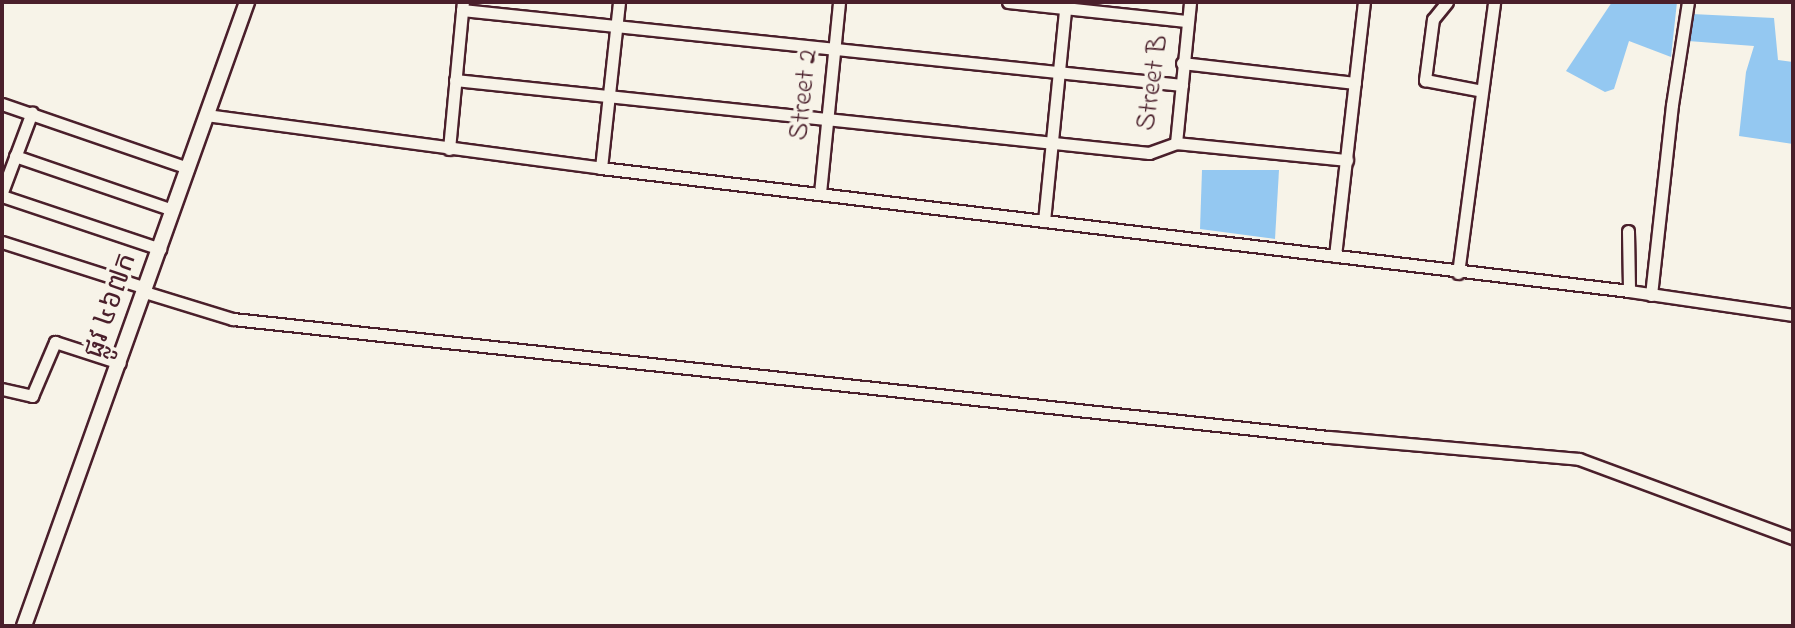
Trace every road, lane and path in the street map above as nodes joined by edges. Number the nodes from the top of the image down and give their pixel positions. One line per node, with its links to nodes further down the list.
1 (247, 2): 24 (street, ផ្លូវ ៤៦៧ក)
2 (619, 2): 13 (street)
3 (839, 2): 14 (street, Street 2)
4 (1008, 2): 10 (street)
5 (1190, 2): 12 (street, Street B)
6 (1364, 2): 18 (street)
7 (1447, 2): 20 (street)
8 (1494, 2): 20 (street)
9 (1688, 2): 44 (street)
10 (1066, 5): 12 (street); 16 (street)
11 (462, 6): 13 (street); 17 (street)
12 (1186, 21): 15 (street, Street B)
13 (616, 26): 14 (street); 21 (street)
14 (834, 50): 16 (street); 25 (street, Street 2)
15 (1182, 63): 18 (street); 19 (street, Street B)
16 (1059, 72): 19 (street); 26 (street)
17 (455, 80): 21 (street, Street B); 28 (street)
18 (1355, 83): 30 (street)
19 (1182, 85): 27 (street, Street B)
20 (1482, 91): 41 (street)
21 (609, 96): 25 (street, Street B); 32 (street)
22 (2, 104): 23 (street)
23 (32, 112): 29 (street); 31 (street)
24 (206, 115): 28 (street); 31 (street, ផ្លូវ ៤៦៧ក)
25 (827, 119): 26 (street, Street B); 33 (street, Street 2)
26 (1052, 141): 27 (street, Street B); 36 (street)
27 (1176, 143): 30 (street)
28 (449, 149): 32 (street)
29 (15, 156): 34 (street); 35 (street)
30 (1347, 160): 40 (street)
31 (188, 168): 35 (street, ផ្លូវ ៤៦៧ក)
32 (601, 168): 33 (street)
33 (820, 193): 36 (street)
34 (2, 194): 39 (street)
35 (173, 210): 39 (street, ផ្លូវ ៤៦៧ក)
36 (1044, 221): 40 (street)
37 (1628, 231): 43 (street)
38 (2, 242): 42 (street)
39 (160, 249): 42 (street, ផ្លូវ ៤៦៧ក)
40 (1335, 256): 41 (street)
41 (1458, 273): 43 (street)
42 (146, 290): 46 (street, ផ្លូវ ៤៦៧ក); 48 (street)
43 (1629, 291): 44 (street)
44 (1651, 295): 45 (street)
45 (1793, 315)
46 (120, 363): 47 (street); 49 (street, ផ្លូវ ៤៦៧ក)
47 (2, 389)
48 (1793, 538)
49 (24, 626)

